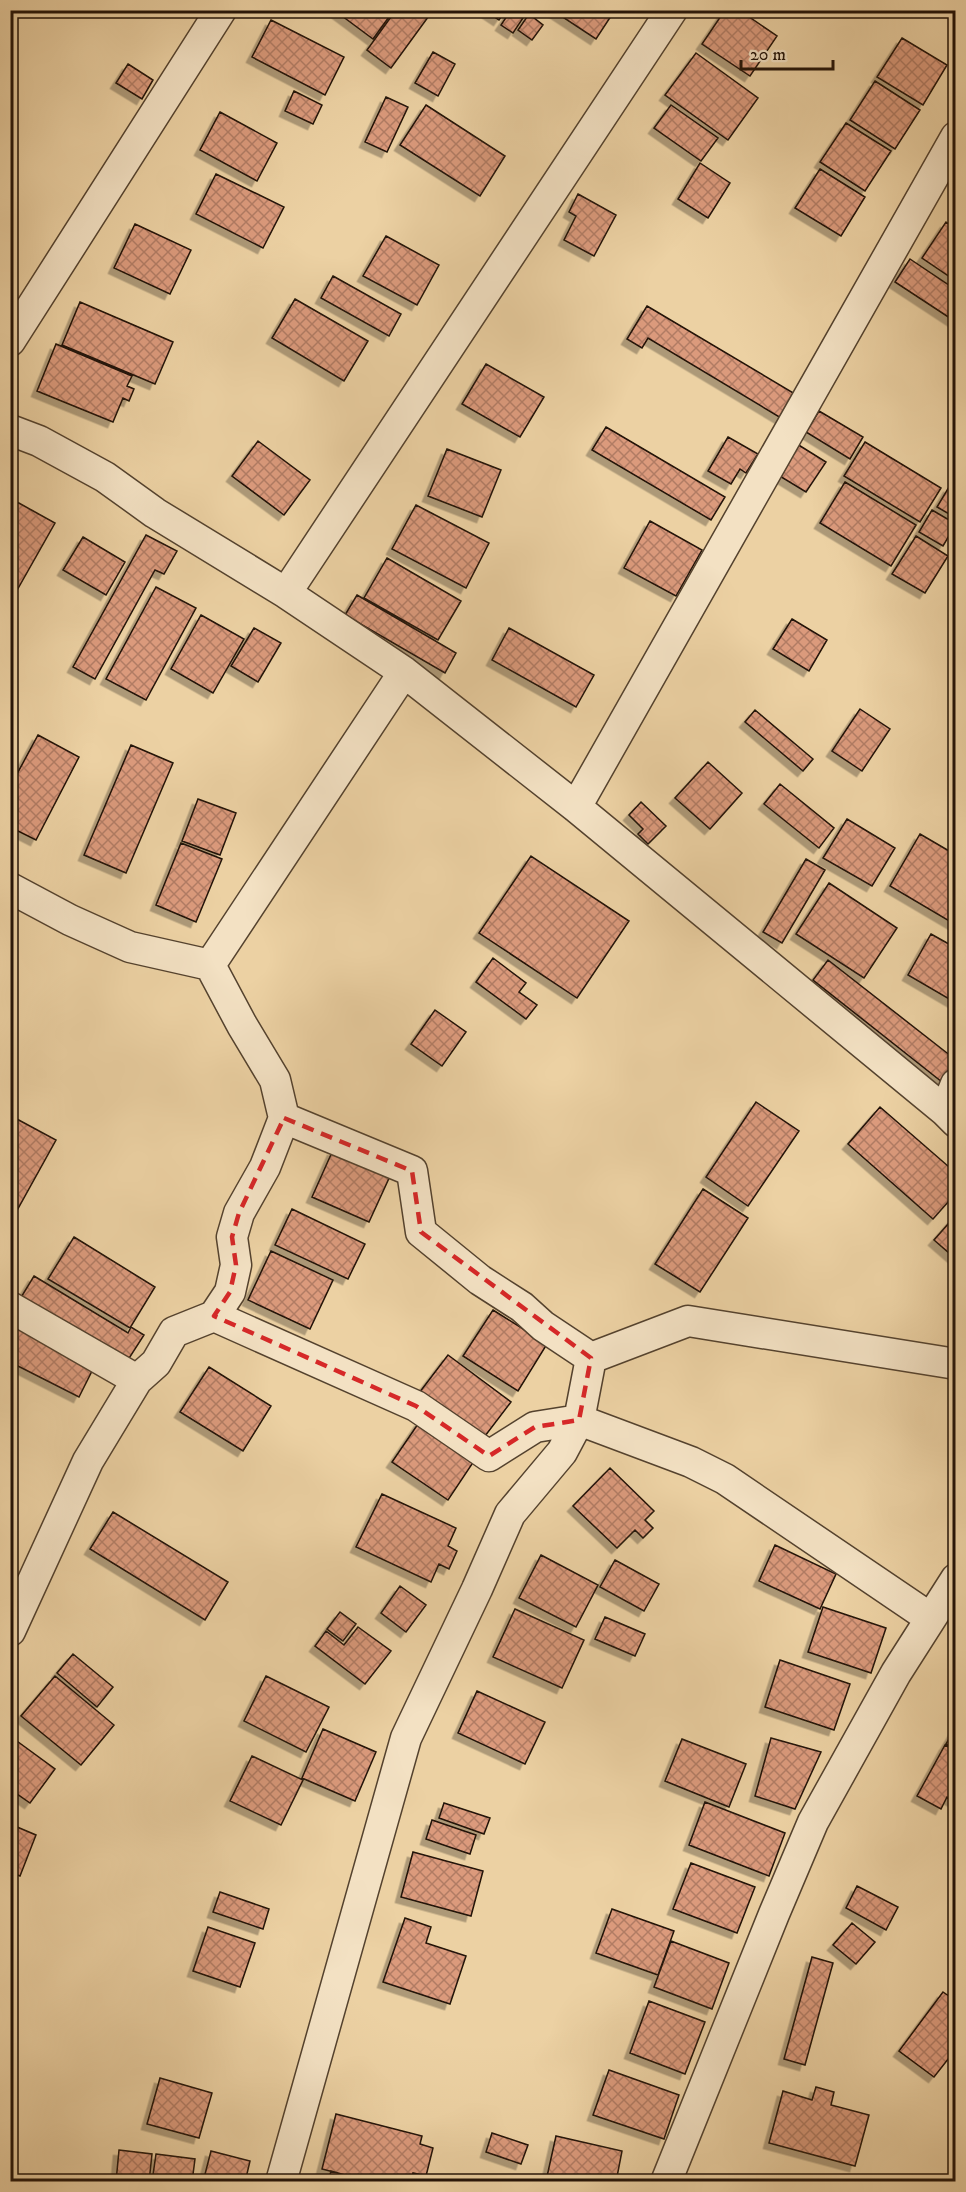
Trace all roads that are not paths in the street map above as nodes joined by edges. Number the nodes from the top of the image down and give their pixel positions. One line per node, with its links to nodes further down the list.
1 (221, 10): 4 (street)
2 (672, 10): 6 (street)
3 (956, 137): 8 (street)
4 (10, 341)
5 (10, 430): 6 (street)
6 (285, 592): 7 (street)
7 (404, 672): 8 (street); 10 (street)
8 (576, 807): 11 (street)
9 (10, 888): 10 (street)
10 (210, 965): 12 (street)
11 (952, 1106)
12 (284, 1118): 14 (street); 15 (street)
13 (10, 1307): 17 (street)
14 (214, 1317): 17 (street); 18 (street)
15 (591, 1358): 16 (street); 18 (street)
16 (956, 1364)
17 (137, 1380): 20 (street)
18 (579, 1420): 21 (street); 23 (street)
19 (956, 1579): 21 (street)
20 (17, 1594): 22 (street)
21 (930, 1618): 24 (street)
22 (10, 1631)
23 (281, 2181)
24 (666, 2181)

